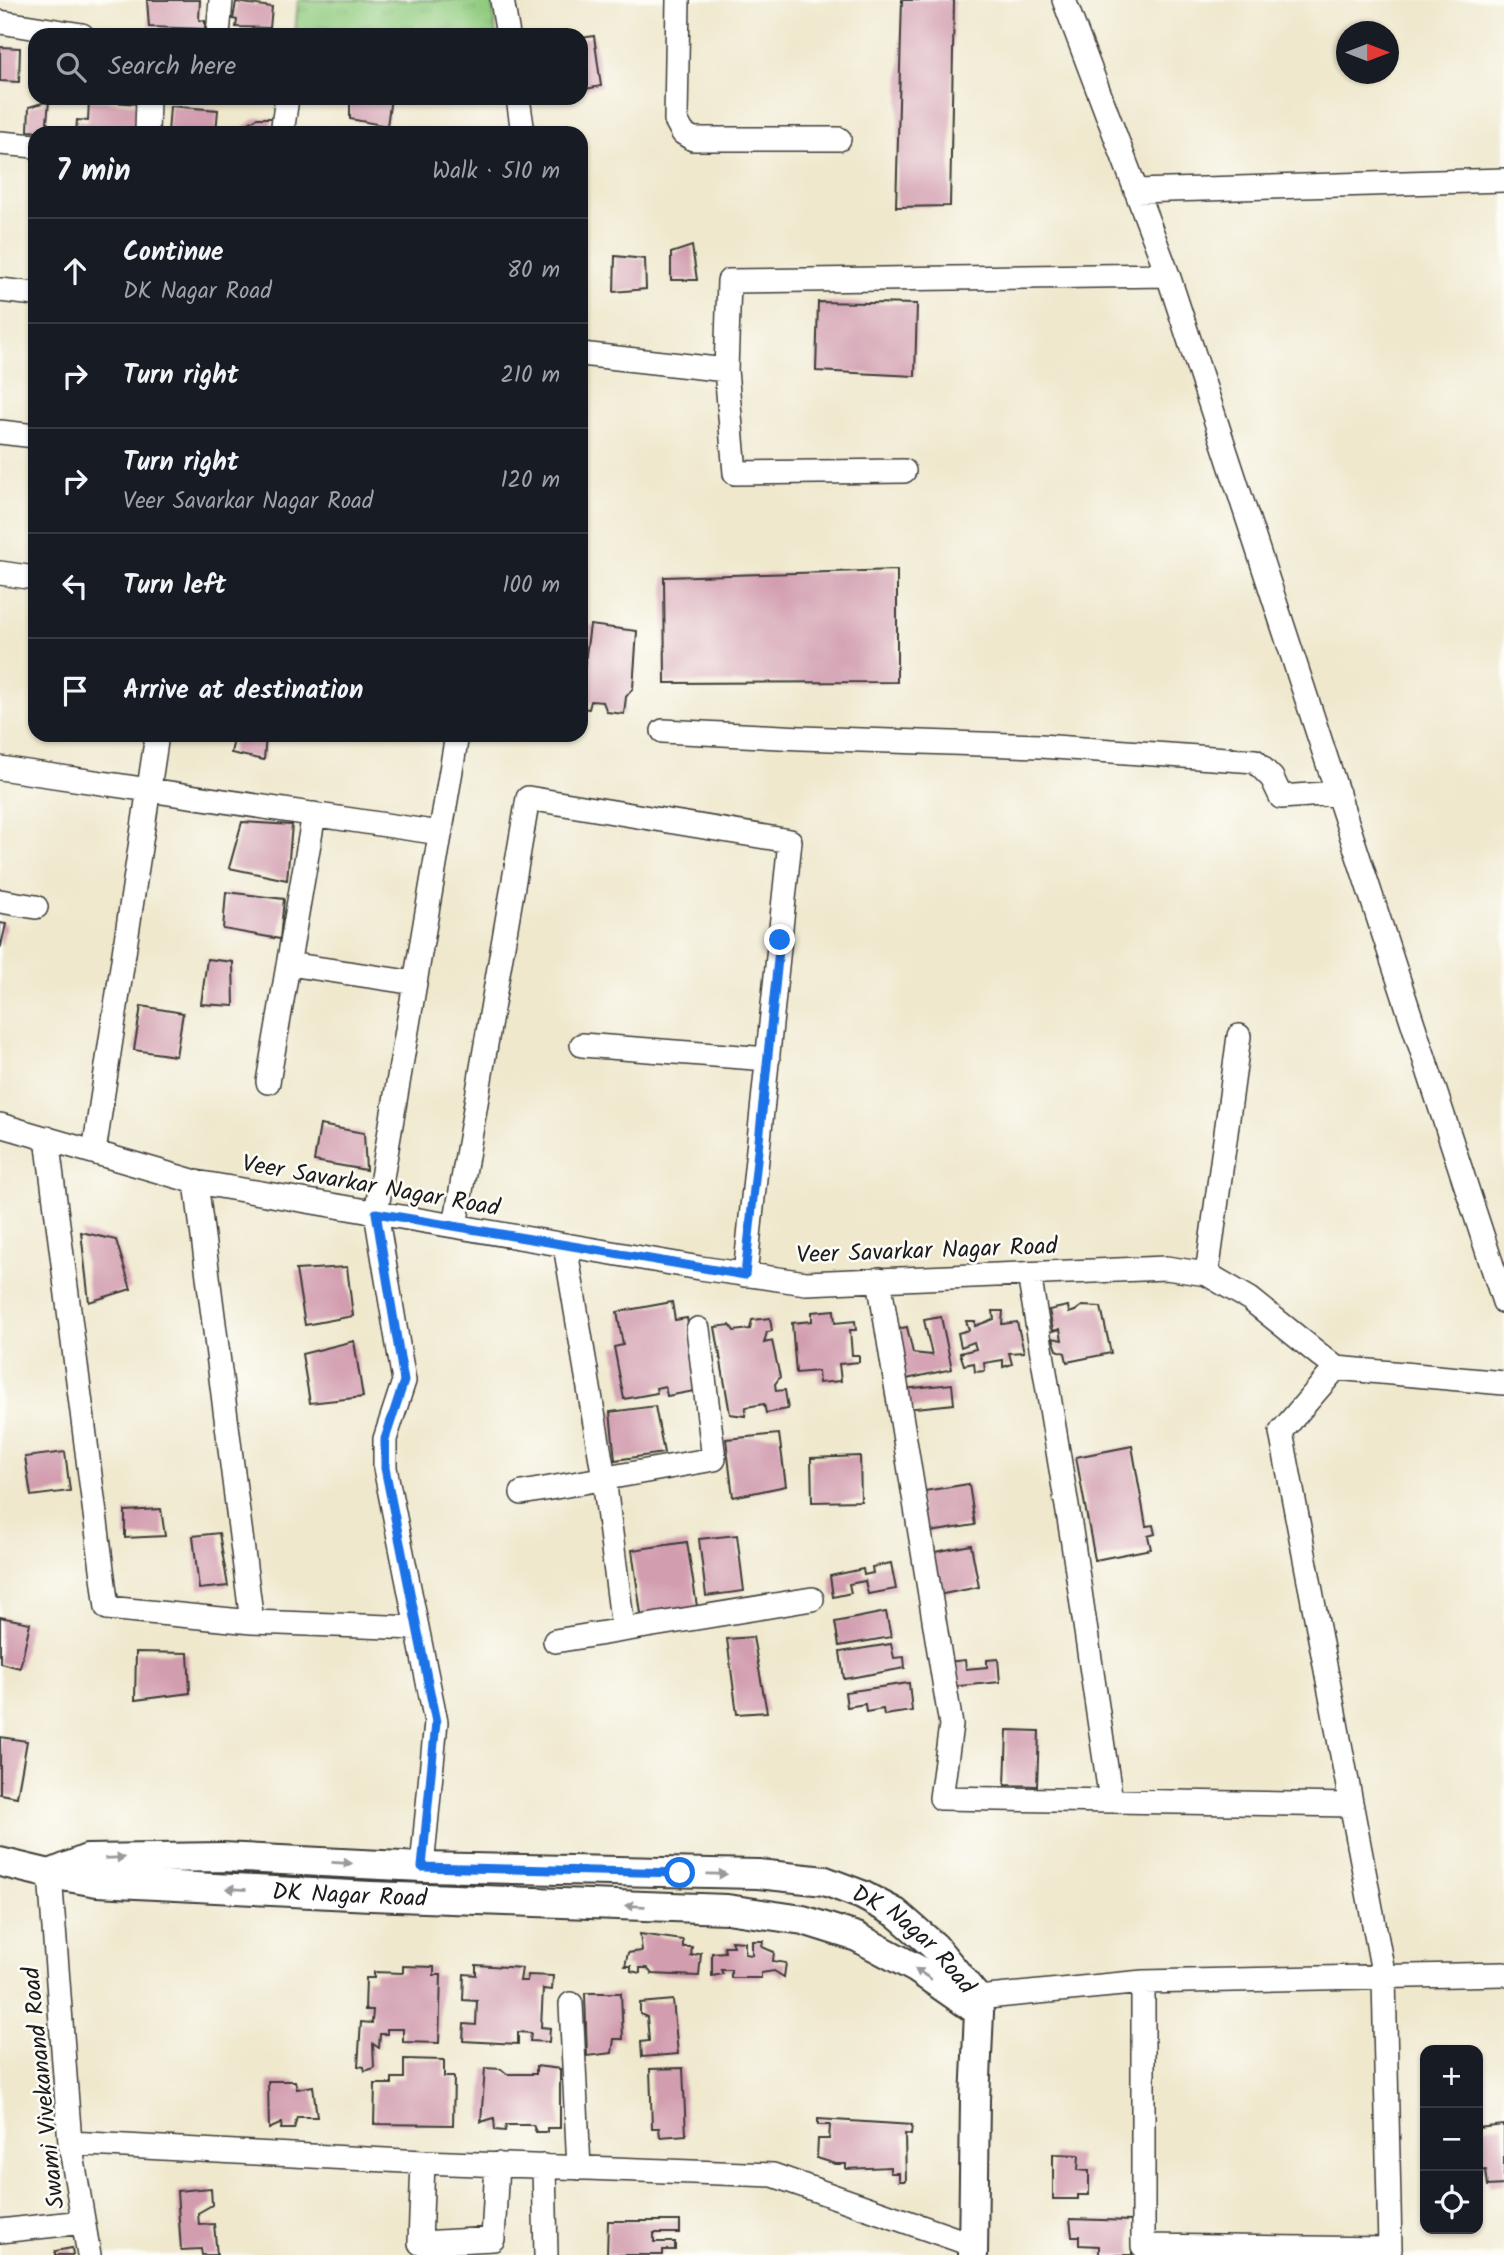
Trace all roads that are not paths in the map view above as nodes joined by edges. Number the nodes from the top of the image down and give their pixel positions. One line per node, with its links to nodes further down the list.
1 (221, 0): 7 (street)
2 (502, 0): 8 (street)
3 (678, 0): 15 (street)
4 (1063, 0): 19 (street)
5 (0, 22): 6 (street)
6 (38, 28)
7 (219, 28)
8 (507, 28)
9 (148, 105): 12 (street)
10 (286, 105): 13 (street)
11 (519, 105): 14 (street)
12 (147, 126)
13 (283, 126)
14 (522, 126)
15 (839, 139)
16 (0, 143): 17 (street)
17 (28, 145)
18 (1504, 180): 19 (street)
19 (1136, 191): 20 (street)
20 (1168, 275): 24 (street); 35 (street)
21 (0, 290): 22 (street)
22 (28, 293)
23 (588, 355): 24 (street)
24 (726, 370): 27 (street)
25 (0, 432): 26 (street)
26 (28, 435)
27 (904, 471)
28 (0, 573): 29 (street)
29 (28, 577)
30 (663, 731): 35 (street)
31 (156, 742): 34 (street)
32 (456, 742): 37 (street)
33 (0, 768): 34 (street)
34 (149, 790): 36 (street); 48 (street)
35 (1338, 793): 57 (street)
36 (314, 814): 37 (street); 40 (street)
37 (440, 833): 41 (street)
38 (0, 901): 39 (street)
39 (36, 907)
40 (289, 964): 41 (street); 45 (street)
41 (415, 984): 50 (street)
42 (1239, 1036): 54 (street)
43 (582, 1045): 44 (street)
44 (768, 1059): 51 (street); 55 (street)
45 (268, 1082)
46 (0, 1125): 47 (street, Veer Savarkar Nagar Road)
47 (47, 1138): 48 (street, Veer Savarkar Nagar Road); 64 (street)
48 (94, 1152): 49 (street, Veer Savarkar Nagar Road)
49 (196, 1182): 50 (street, Veer Savarkar Nagar Road); 64 (street)
50 (376, 1213): 51 (street, Veer Savarkar Nagar Road); 65 (street)
51 (455, 1226): 52 (street, Veer Savarkar Nagar Road)
52 (565, 1245): 55 (street, Veer Savarkar Nagar Road); 61 (street)
53 (1029, 1273): 54 (street, Veer Savarkar Nagar Road); 56 (street, Veer Savarkar Nagar Road); 68 (street)
54 (1207, 1273): 59 (street, Veer Savarkar Nagar Road)
55 (745, 1275): 56 (street, Veer Savarkar Nagar Road)
56 (879, 1279): 68 (street)
57 (1504, 1302)
58 (698, 1329): 61 (street)
59 (1336, 1368): 60 (street); 69 (street)
60 (1504, 1383)
61 (604, 1478): 62 (street); 66 (street)
62 (522, 1493)
63 (813, 1599): 66 (street)
64 (252, 1622): 65 (street)
65 (417, 1628): 71 (street)
66 (623, 1628): 67 (street)
67 (555, 1641)
68 (1111, 1801): 69 (street)
69 (1351, 1805): 74 (street)
70 (0, 1862): 72 (main road)
71 (422, 1867): 72 (main road, DK Nagar Road, one-way to 71); 77 (main road, DK Nagar Road, one-way to 77)
72 (50, 1874): 77 (main road, DK Nagar Road, one-way to 72); 78 (street, Swami Vivekanand Road)
73 (1504, 1974): 74 (street)
74 (1384, 1977): 75 (street); 75 (street)
75 (1143, 1982): 77 (street)
76 (571, 2004): 82 (street)
77 (978, 2005): 85 (main road)
78 (70, 2143): 79 (street); 83 (street, Swami Vivekanand Road)
79 (423, 2162): 80 (street); 80 (street)
80 (497, 2164): 81 (street)
81 (544, 2166): 82 (street); 87 (street)
82 (579, 2168): 85 (street)
83 (83, 2222): 84 (street); 86 (street, Swami Vivekanand Road)
84 (0, 2231)
85 (972, 2250)
86 (89, 2255)
87 (546, 2255)

